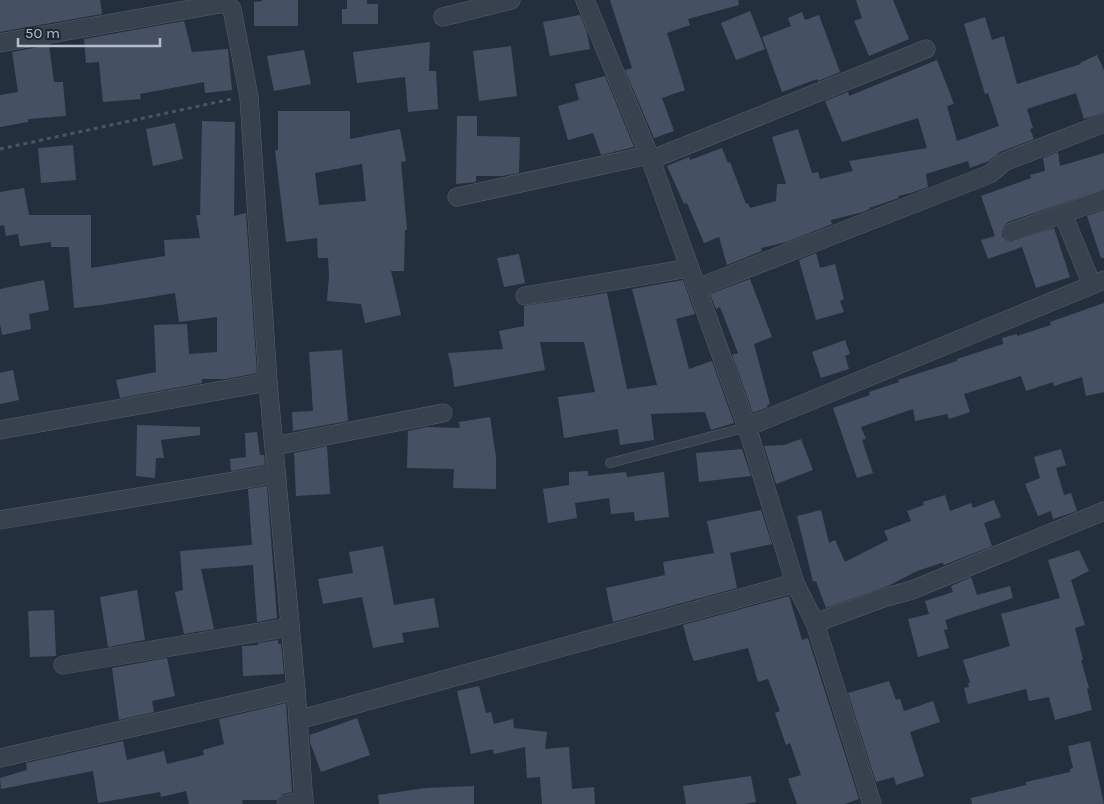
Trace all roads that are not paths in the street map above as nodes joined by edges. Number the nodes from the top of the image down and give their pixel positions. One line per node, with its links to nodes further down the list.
1 (511, 0): 3 (street)
2 (585, 0): 7 (street)
3 (443, 16)
4 (0, 43): 16 (street)
5 (926, 50): 7 (street)
6 (1104, 123): 14 (street)
7 (650, 157): 8 (street); 12 (street)
8 (457, 197)
9 (1104, 199): 10 (street)
10 (1063, 214): 11 (street); 13 (street)
11 (1012, 232)
12 (689, 268): 14 (street); 15 (street)
13 (1098, 282): 18 (street)
14 (697, 288): 18 (street)
15 (525, 296)
16 (268, 382): 19 (street); 20 (street)
17 (442, 413): 20 (street)
18 (747, 427): 21 (lane); 25 (street)
19 (0, 430)
20 (274, 446): 22 (street)
21 (610, 463)
22 (276, 474): 24 (street); 27 (street)
23 (1104, 512): 26 (street)
24 (0, 520)
25 (795, 583): 26 (street); 30 (street)
26 (814, 623): 34 (street)
27 (290, 627): 28 (street); 29 (street)
28 (63, 665)
29 (296, 690): 30 (street); 31 (street)
30 (298, 720): 32 (street)
31 (0, 758)
32 (304, 802): 33 (street)
33 (286, 804)
34 (872, 804)

